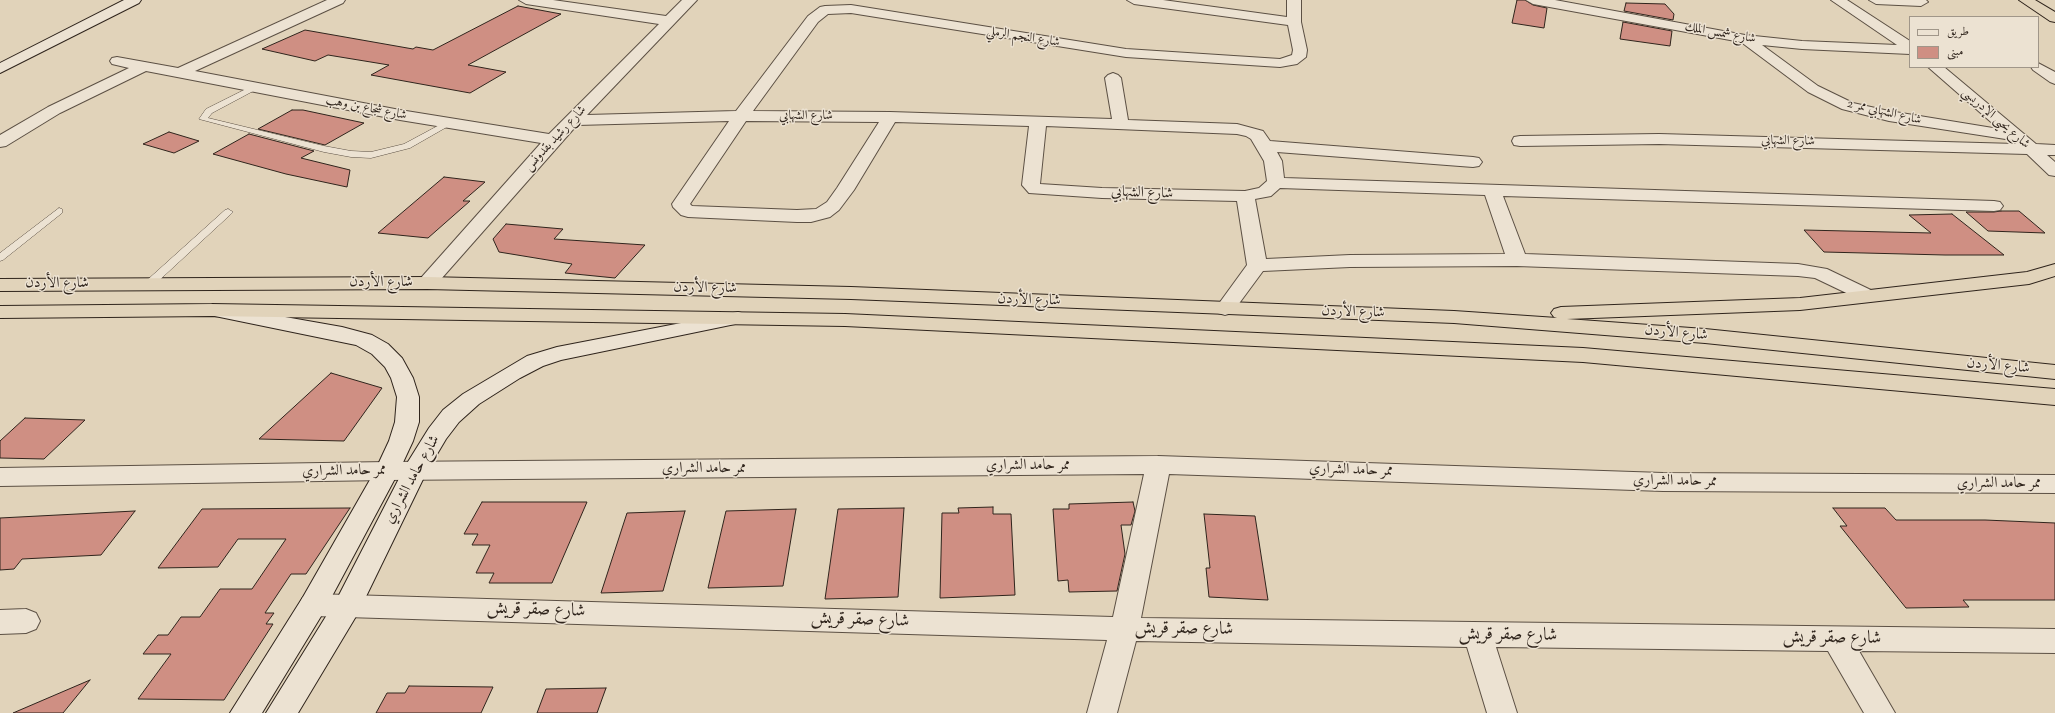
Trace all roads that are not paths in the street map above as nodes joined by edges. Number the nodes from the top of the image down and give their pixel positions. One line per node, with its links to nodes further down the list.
1 (116, 0): 21 (street)
2 (134, 0): 26 (street)
3 (338, 0): 27 (street)
4 (526, 0): 16 (street)
5 (690, 0): 16 (street, شارع رشيد بقدونس)
6 (1134, 0): 17 (street)
7 (1294, 0): 17 (street, شارع النجم الرملي)
8 (1533, 0): 14 (street, شارع شمس الملك)
9 (1592, 0): 14 (street)
10 (1838, 0): 19 (street)
11 (1876, 0): 13 (street)
12 (2026, 0): 15 (highway)
13 (1922, 2)
14 (1603, 12): 18 (street, شارع شمس الملك)
15 (2055, 18)
16 (669, 21): 33 (street, شارع رشيد بقدونس)
17 (1294, 22): 31 (street, شارع النجم الرملي)
18 (1745, 39): 20 (street, شارع شمس الملك); 40 (street, شارع الشهابي ممر 2)
19 (1909, 48)
20 (1909, 49)
21 (0, 58)
22 (117, 61): 23 (street, شارع شجاع بن وهب)
23 (146, 66): 27 (street, شارع شجاع بن وهب); 39 (street)
24 (1936, 68): 40 (street, شارع يحيى الإدريسي)
25 (2039, 68): 29 (street)
26 (0, 69)
27 (179, 73): 30 (street, شارع شجاع بن وهب)
28 (1113, 78): 36 (street)
29 (2055, 79)
30 (254, 87): 35 (street, شارع شجاع بن وهب); 35 (lane)
31 (742, 116): 32 (street, شارع الشهابي); 32 (street); 33 (street, شارع الشهابي)
32 (890, 117): 34 (street, شارع الشهابي)
33 (574, 120): 37 (street, شارع رشيد بقدونس)
34 (1038, 121): 36 (street, شارع الشهابي); 47 (street, شارع الشهابي)
35 (448, 124): 37 (street, شارع شجاع بن وهب)
36 (1121, 124): 41 (street, شارع الشهابي)
37 (553, 140): 55 (street, شارع رشيد بقدونس)
38 (1520, 141): 40 (street, شارع الشهابي)
39 (0, 142)
40 (2024, 143): 42 (street, شارع الشهابي); 44 (street, شارع يحيى الإدريسي)
41 (1264, 146): 43 (street); 45 (street, شارع الشهابي)
42 (2055, 150)
43 (1473, 162)
44 (2055, 171)
45 (1276, 183): 46 (street); 47 (street, شارع الشهابي)
46 (1492, 189): 48 (street); 52 (street)
47 (1245, 196): 53 (street)
48 (1994, 206)
49 (59, 211): 51 (lane)
50 (228, 212): 56 (lane)
51 (0, 258)
52 (1517, 260): 53 (street); 58 (street)
53 (1257, 265): 59 (street)
54 (2055, 270): 58 (highway)
55 (427, 283): 56 (highway, شارع الأردن); 59 (highway, شارع الأردن)
56 (149, 284): 57 (highway, شارع الأردن)
57 (0, 285)
58 (1868, 296): 62 (highway)
59 (1225, 309): 62 (highway, شارع الأردن)
60 (212, 310): 61 (highway, شارع الأردن); 63 (highway, شارع الأردن); 67 (street, شارع حامد الشراري)
61 (0, 312)
62 (1454, 317): 64 (highway, شارع الأردن)
63 (743, 318): 65 (highway, شارع الأردن); 68 (street, شارع حامد الشراري)
64 (2055, 372)
65 (2055, 397)
66 (1158, 465): 68 (street, ممر حامد الشراري); 70 (street, ممر حامد الشراري); 73 (street)
67 (387, 471): 68 (street, ممر حامد الشراري); 69 (street, ممر حامد الشراري); 71 (street, شارع حامد الشراري)
68 (414, 471): 72 (street, شارع حامد الشراري)
69 (0, 477)
70 (2055, 484)
71 (313, 605): 72 (street, شارع صقر قريش); 77 (street, شارع حامد الشراري)
72 (348, 605): 73 (street, شارع صقر قريش); 78 (street, شارع حامد الشراري)
73 (1125, 629): 74 (street, شارع صقر قريش); 79 (street)
74 (1478, 636): 75 (street, شارع صقر قريش); 80 (street)
75 (1836, 639): 76 (street, شارع صقر قريش); 81 (street)
76 (2055, 641)
77 (245, 713)
78 (281, 713)
79 (1102, 713)
80 (1502, 713)
81 (1880, 713)

